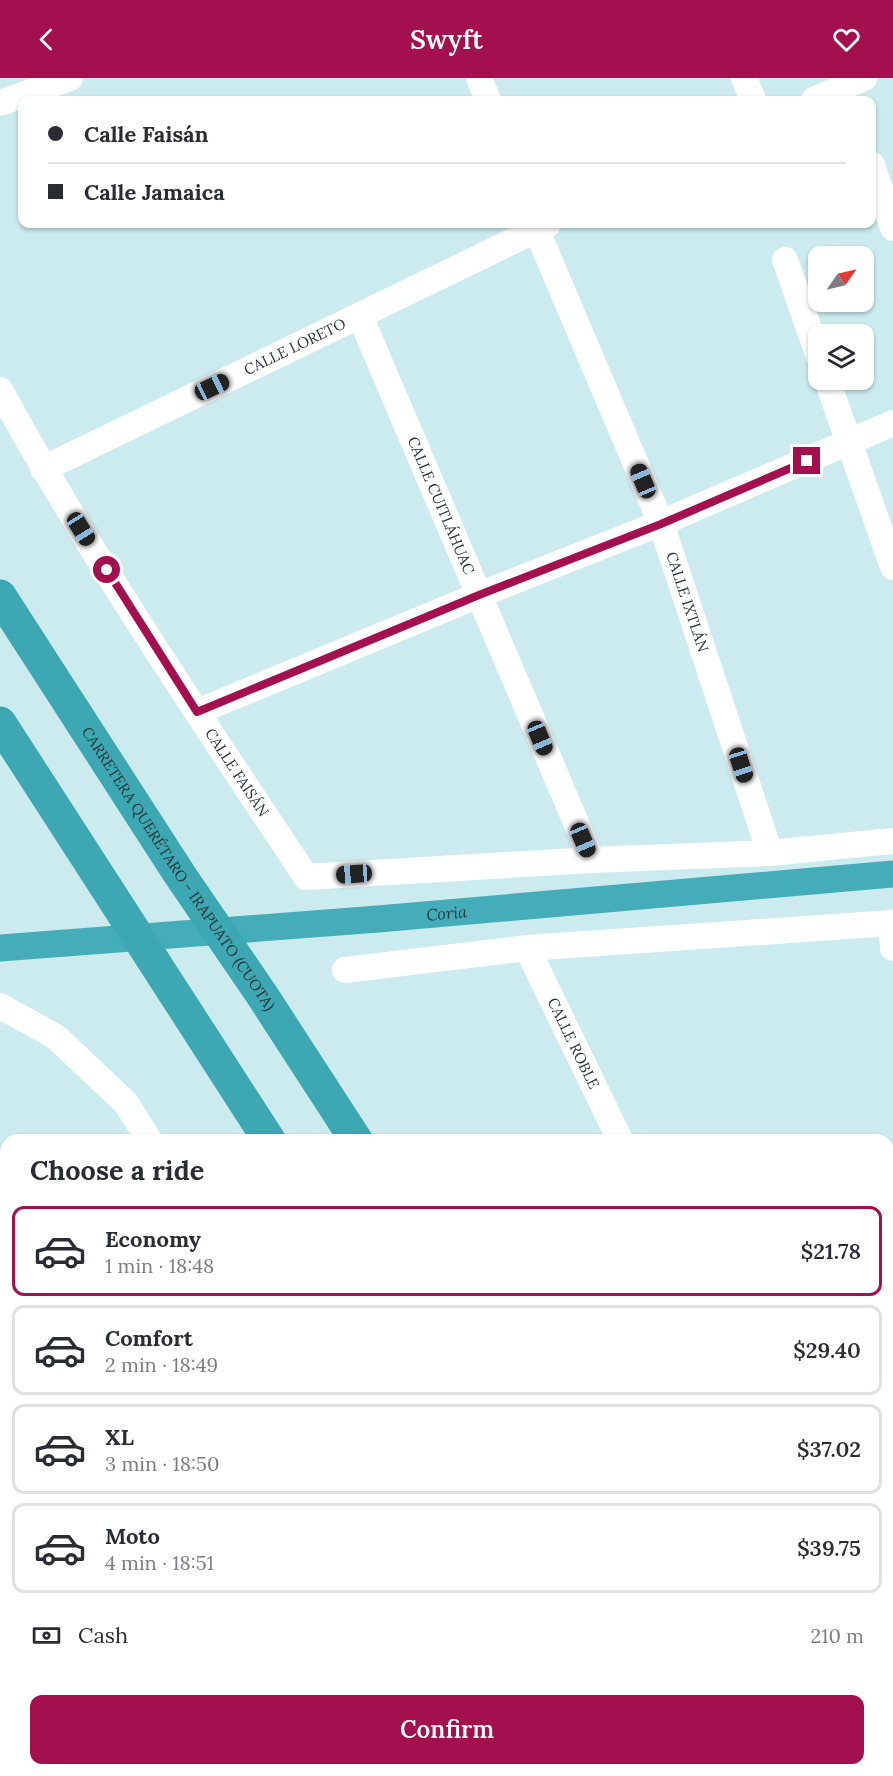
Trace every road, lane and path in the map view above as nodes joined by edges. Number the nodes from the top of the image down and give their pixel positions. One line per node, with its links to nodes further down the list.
1 (70, 78): 5 (street)
2 (479, 78): 6 (street)
3 (744, 78): 7 (street)
4 (853, 88): 8 (street)
5 (20, 96)
6 (486, 96)
7 (751, 96)
8 (827, 96)
9 (18, 97): 10 (street)
10 (0, 103)
11 (876, 177): 14 (street)
12 (534, 228): 16 (street, CALLE LORETO)
13 (541, 228): 23 (street, CALLE IXTLÁN)
14 (893, 228)
15 (785, 260): 17 (street)
16 (360, 316): 22 (street, CALLE LORETO); 25 (street, CALLE CUITLÁHUAC)
17 (808, 326)
18 (0, 390): 22 (street, CALLE FAISÁN)
19 (830, 390): 21 (street)
20 (893, 423): 21 (street)
21 (849, 443): 23 (street); 24 (street)
22 (43, 469): 27 (street, CALLE FAISÁN)
23 (661, 524): 25 (street); 30 (street, CALLE IXTLÁN)
24 (893, 567)
25 (479, 595): 27 (street); 31 (street, CALLE CUITLÁHUAC)
26 (0, 596): 38 (highway, CARRETERA QUERÉTARO - IRAPUATO (CUOTA))
27 (197, 712): 31 (street, CALLE FAISÁN)
28 (0, 723): 37 (highway)
29 (893, 841): 30 (street)
30 (770, 852): 31 (street)
31 (592, 860)
32 (892, 931): 33 (street)
33 (527, 948): 34 (street); 39 (street, CALLE ROBLE)
34 (345, 970)
35 (0, 1006): 36 (street)
36 (145, 1134)
37 (265, 1134)
38 (352, 1134)
39 (617, 1134)

